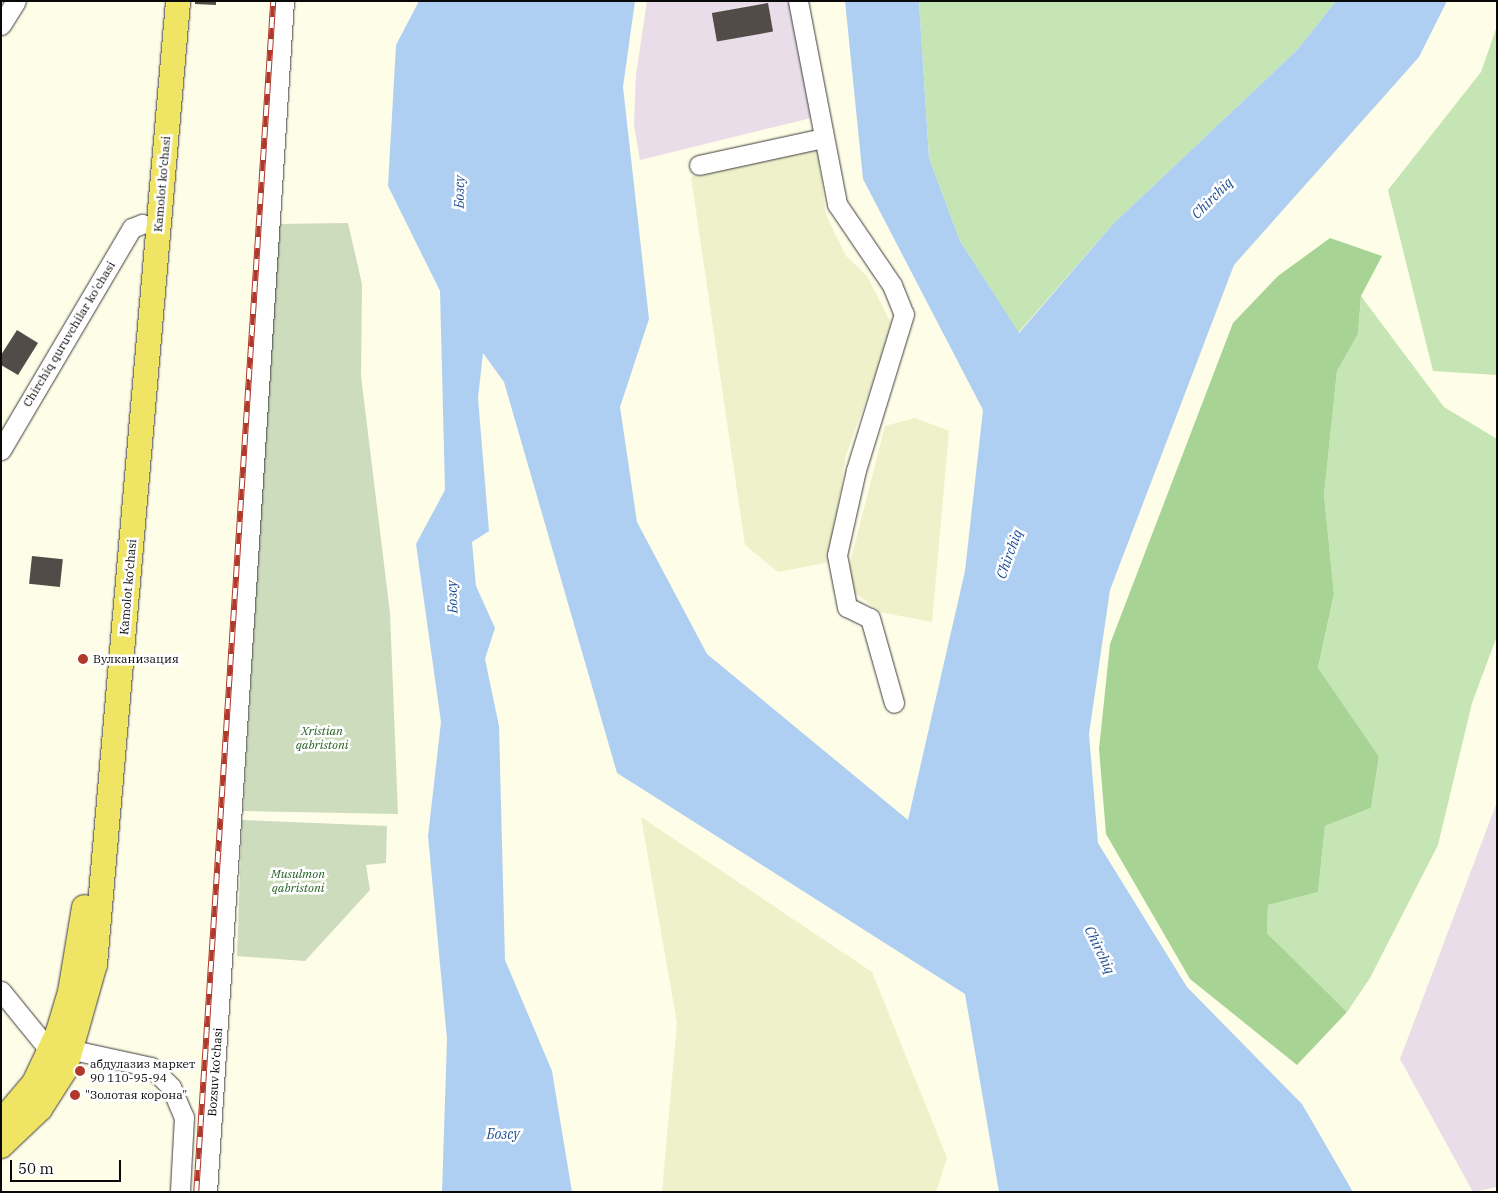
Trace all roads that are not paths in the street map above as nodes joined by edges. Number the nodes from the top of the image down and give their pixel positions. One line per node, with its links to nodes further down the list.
1 (16, 1): 6 (street)
2 (162, 1): 9 (main road)
3 (178, 1): 13 (main road, Kamolot ko‘chasi)
4 (284, 1): 17 (street, Bozsuv ko‘chasi)
5 (798, 1): 7 (street)
6 (1, 25)
7 (823, 138): 8 (street); 11 (street)
8 (699, 166)
9 (142, 224): 10 (street, Chirchiq quruvchilar ko'chasi); 13 (main road)
10 (1, 450)
11 (894, 703)
12 (1, 991): 13 (street)
13 (62, 1050): 14 (main road); 15 (main road, Kamolot ko‘chasi); 16 (street)
14 (1, 1122)
15 (1, 1146)
16 (180, 1192)
17 (207, 1192)

